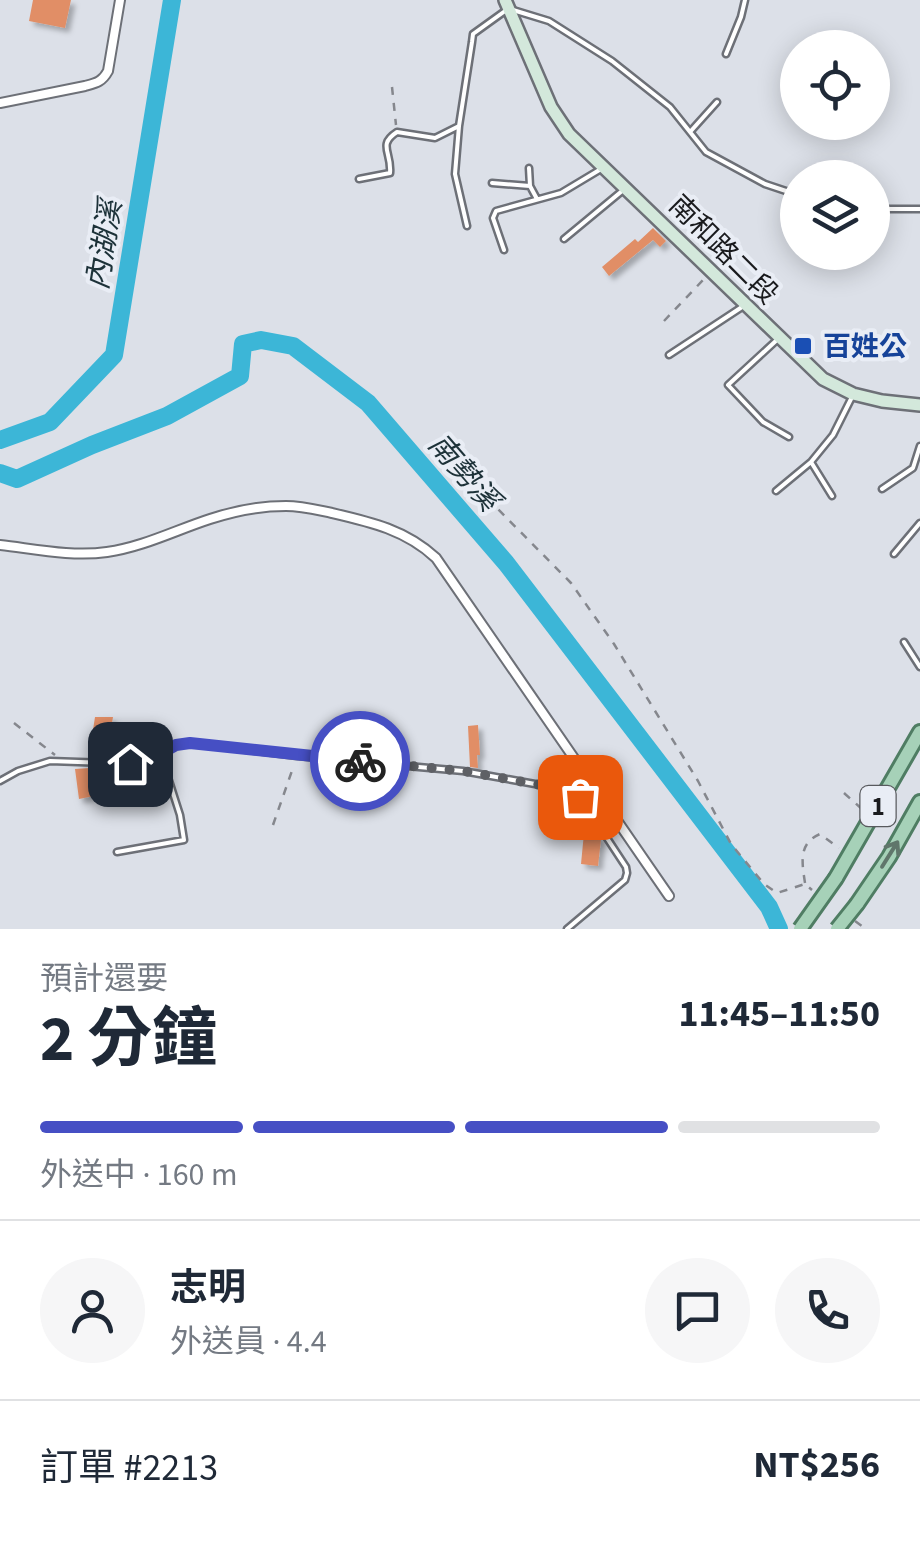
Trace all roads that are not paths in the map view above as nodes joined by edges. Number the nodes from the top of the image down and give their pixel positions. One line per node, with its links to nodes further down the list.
1 (120, 0): 6 (street)
2 (745, 0): 4 (lane)
3 (507, 4): 7 (lane); 8 (lane); 10 (main road, 南和路二段)
4 (726, 54)
5 (717, 102): 8 (lane)
6 (0, 103)
7 (459, 126): 11 (lane); 19 (lane)
8 (690, 132): 15 (lane)
9 (529, 168): 13 (lane)
10 (604, 168): 14 (main road, 南和路二段); 16 (lane)
11 (359, 179)
12 (492, 184): 13 (lane)
13 (530, 186): 16 (lane)
14 (626, 188): 20 (lane); 22 (main road, 南和路二段)
15 (780, 189)
16 (537, 199): 21 (lane)
17 (890, 209): 18 (lane)
18 (920, 209)
19 (466, 226)
20 (564, 239)
21 (504, 250)
22 (745, 305): 23 (main road, 南和路二段); 24 (lane)
23 (779, 338): 25 (main road, 南和路二段); 27 (lane)
24 (670, 355)
25 (853, 394): 26 (main road, 南和路二段); 29 (lane)
26 (920, 405)
27 (789, 437)
28 (920, 446): 30 (lane)
29 (811, 462): 31 (lane); 32 (lane)
30 (882, 489)
31 (776, 491)
32 (832, 496)
33 (920, 522): 35 (lane)
34 (0, 545): 43 (street)
35 (894, 554)
36 (904, 642): 37 (lane)
37 (920, 667)
38 (920, 732): 45 (main road, 1, bridge)
39 (164, 765): 40 (lane); 42 (lane); 44 (lane)
40 (0, 780)
41 (920, 802): 46 (main road, 1, one-way to 41, bridge)
42 (117, 852)
43 (669, 896)
44 (567, 929)
45 (800, 929)
46 (837, 929)

